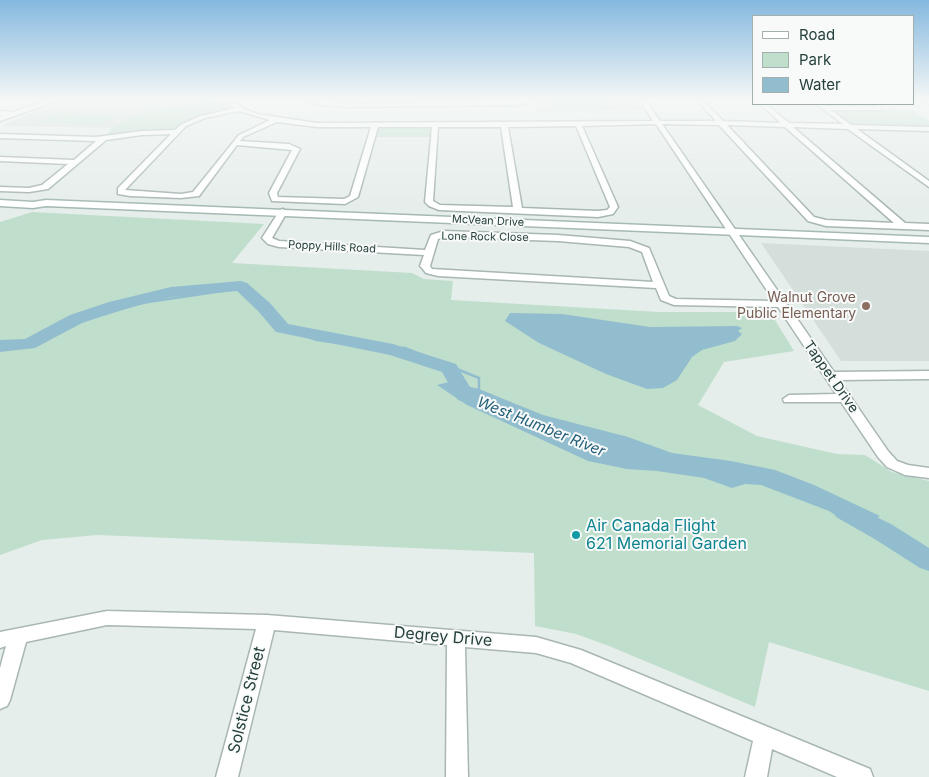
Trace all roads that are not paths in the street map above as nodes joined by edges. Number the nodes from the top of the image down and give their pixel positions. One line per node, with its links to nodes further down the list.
1 (127, 135): 13 (street)
2 (173, 135): 14 (street)
3 (243, 135): 14 (street)
4 (372, 135): 14 (street)
5 (434, 135): 22 (street)
6 (506, 135): 22 (street)
7 (583, 135): 22 (street)
8 (667, 135): 26 (street, Tappet Drive)
9 (732, 135): 24 (street)
10 (799, 135): 24 (street)
11 (862, 135): 17 (street)
12 (0, 136): 13 (street)
13 (103, 139): 16 (street)
14 (235, 143)
15 (0, 160): 16 (street)
16 (76, 162): 18 (street)
17 (929, 185)
18 (0, 189)
19 (0, 198): 21 (main road, McVean Drive)
20 (0, 203): 21 (main road, McVean Drive)
21 (46, 203): 23 (main road, McVean Drive)
22 (518, 210)
23 (283, 212): 26 (main road, McVean Drive); 28 (street, Poppy Hills Road)
24 (902, 226): 25 (street)
25 (929, 228)
26 (732, 232): 27 (main road, McVean Drive); 30 (street, Tappet Drive)
27 (929, 240)
28 (429, 253): 29 (street, Lone Rock Close); 29 (street, Lone Rock Close)
29 (660, 285): 30 (street, Lone Rock Close)
30 (779, 304): 32 (street, Tappet Drive)
31 (929, 375): 32 (street)
32 (830, 376): 33 (street, Tappet Drive)
33 (846, 398): 34 (street); 35 (street, Tappet Drive)
34 (789, 399)
35 (929, 473)
36 (267, 622): 37 (street, Degrey Drive); 38 (street, Degrey Drive); 42 (street, Solstice Street)
37 (19, 635): 39 (street, Degrey Drive); 40 (street)
38 (456, 638): 41 (street, Degrey Drive); 43 (street)
39 (0, 640)
40 (0, 700)
41 (764, 737): 44 (street); 45 (street, Degrey Drive)
42 (227, 777)
43 (457, 777)
44 (756, 777)
45 (862, 777)

